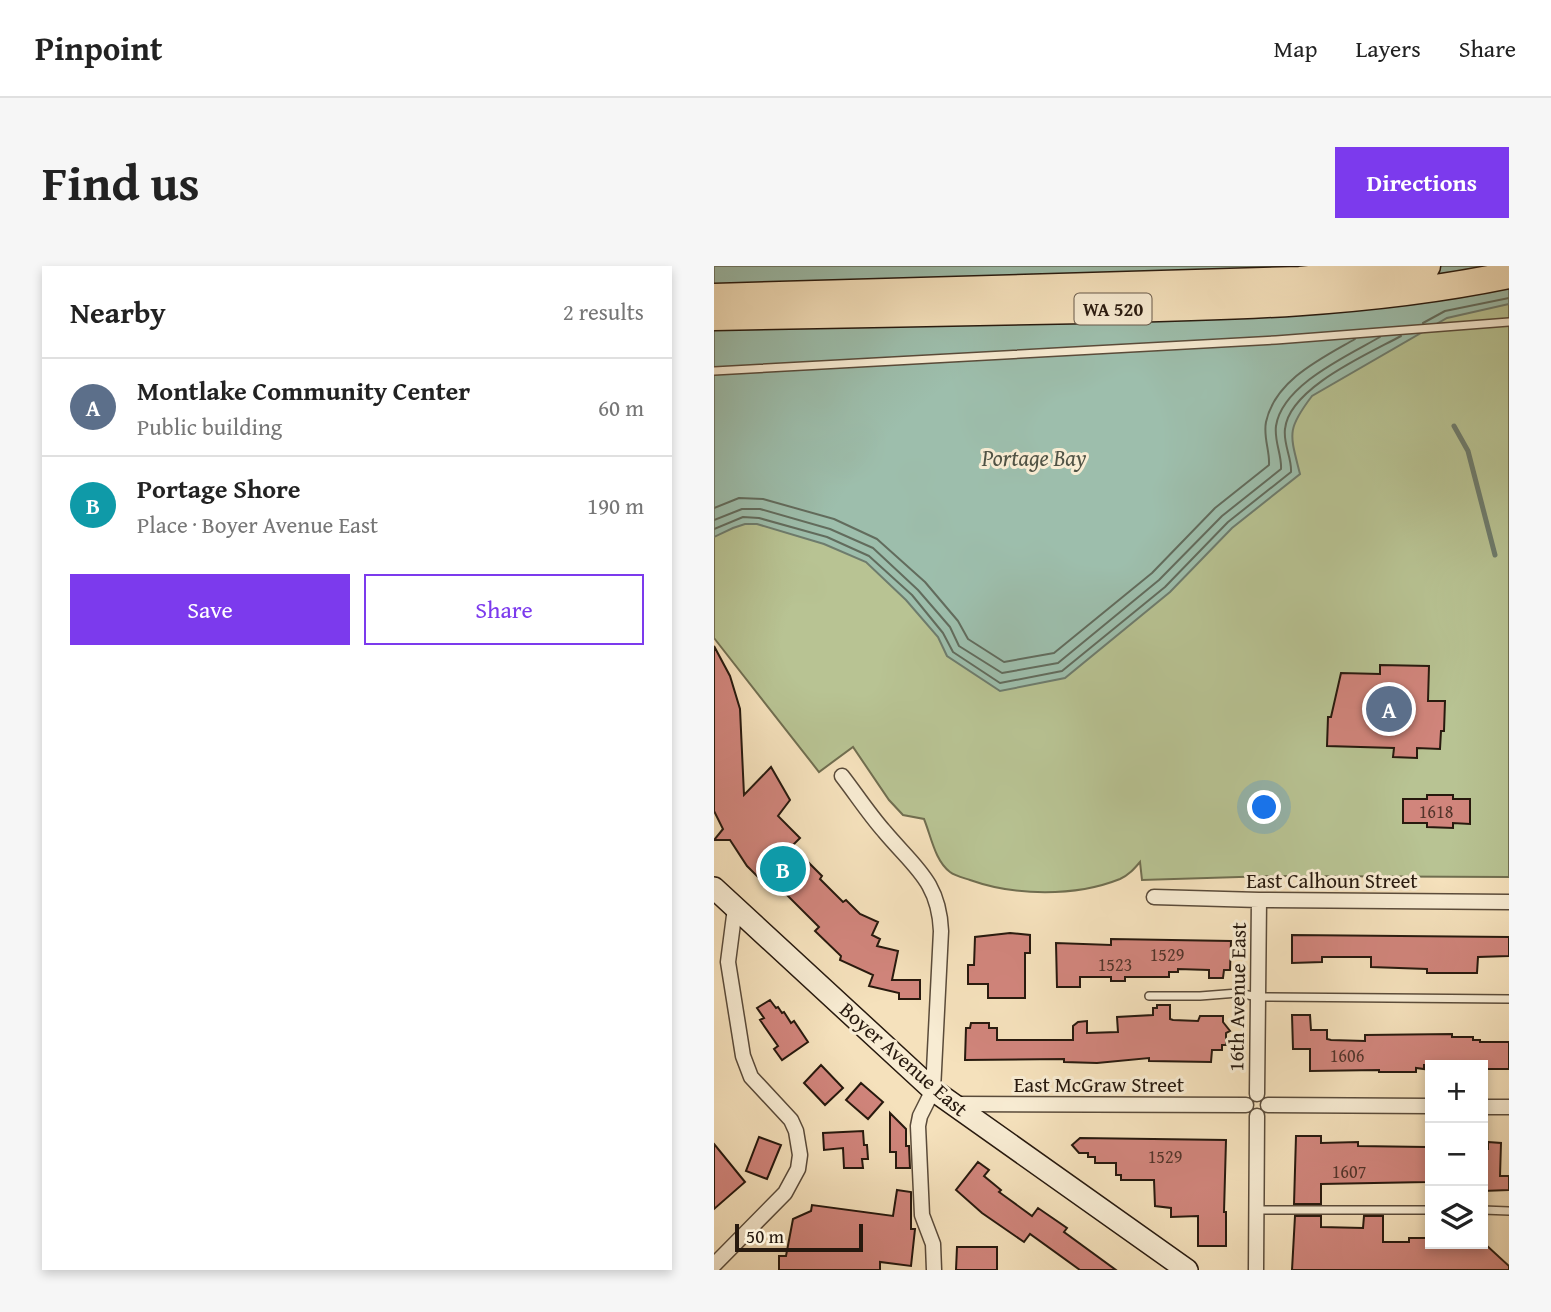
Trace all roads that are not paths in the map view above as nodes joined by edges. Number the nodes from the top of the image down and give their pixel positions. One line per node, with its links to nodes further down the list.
1 (1427, 266): 5 (highway, WA 520)
2 (1509, 275): 4 (highway, WA 520)
3 (1509, 280): 4 (highway)
4 (1458, 285): 6 (highway, WA 520)
5 (714, 297)
6 (714, 317)
7 (1509, 322): 8 (lane)
8 (714, 371)
9 (842, 775): 18 (street)
10 (714, 888): 14 (street, Boyer Avenue East)
11 (1154, 897): 12 (street, East Calhoun Street)
12 (1259, 901): 13 (street, East Calhoun Street); 16 (street, 16th Avenue East)
13 (1509, 902)
14 (734, 908): 18 (street, Boyer Avenue East); 31 (street)
15 (1149, 996): 16 (lane)
16 (1258, 997): 17 (lane); 19 (street, 16th Avenue East)
17 (1509, 999)
18 (933, 1090): 20 (street, Boyer Avenue East); 33 (street)
19 (1257, 1094): 21 (street); 22 (street)
20 (953, 1104): 21 (street, East McGraw Street); 32 (street, Boyer Avenue East)
21 (1246, 1105): 26 (street)
22 (1268, 1105): 23 (street); 26 (street)
23 (1425, 1106)
24 (1488, 1107): 25 (street)
25 (1509, 1107)
26 (1257, 1116): 27 (street)
27 (1256, 1210): 28 (lane); 35 (street)
28 (1425, 1210)
29 (1488, 1210): 30 (lane)
30 (1509, 1210)
31 (714, 1265)
32 (1180, 1267): 34 (street, Boyer Avenue East)
33 (934, 1270)
34 (1202, 1270)
35 (1256, 1270)

